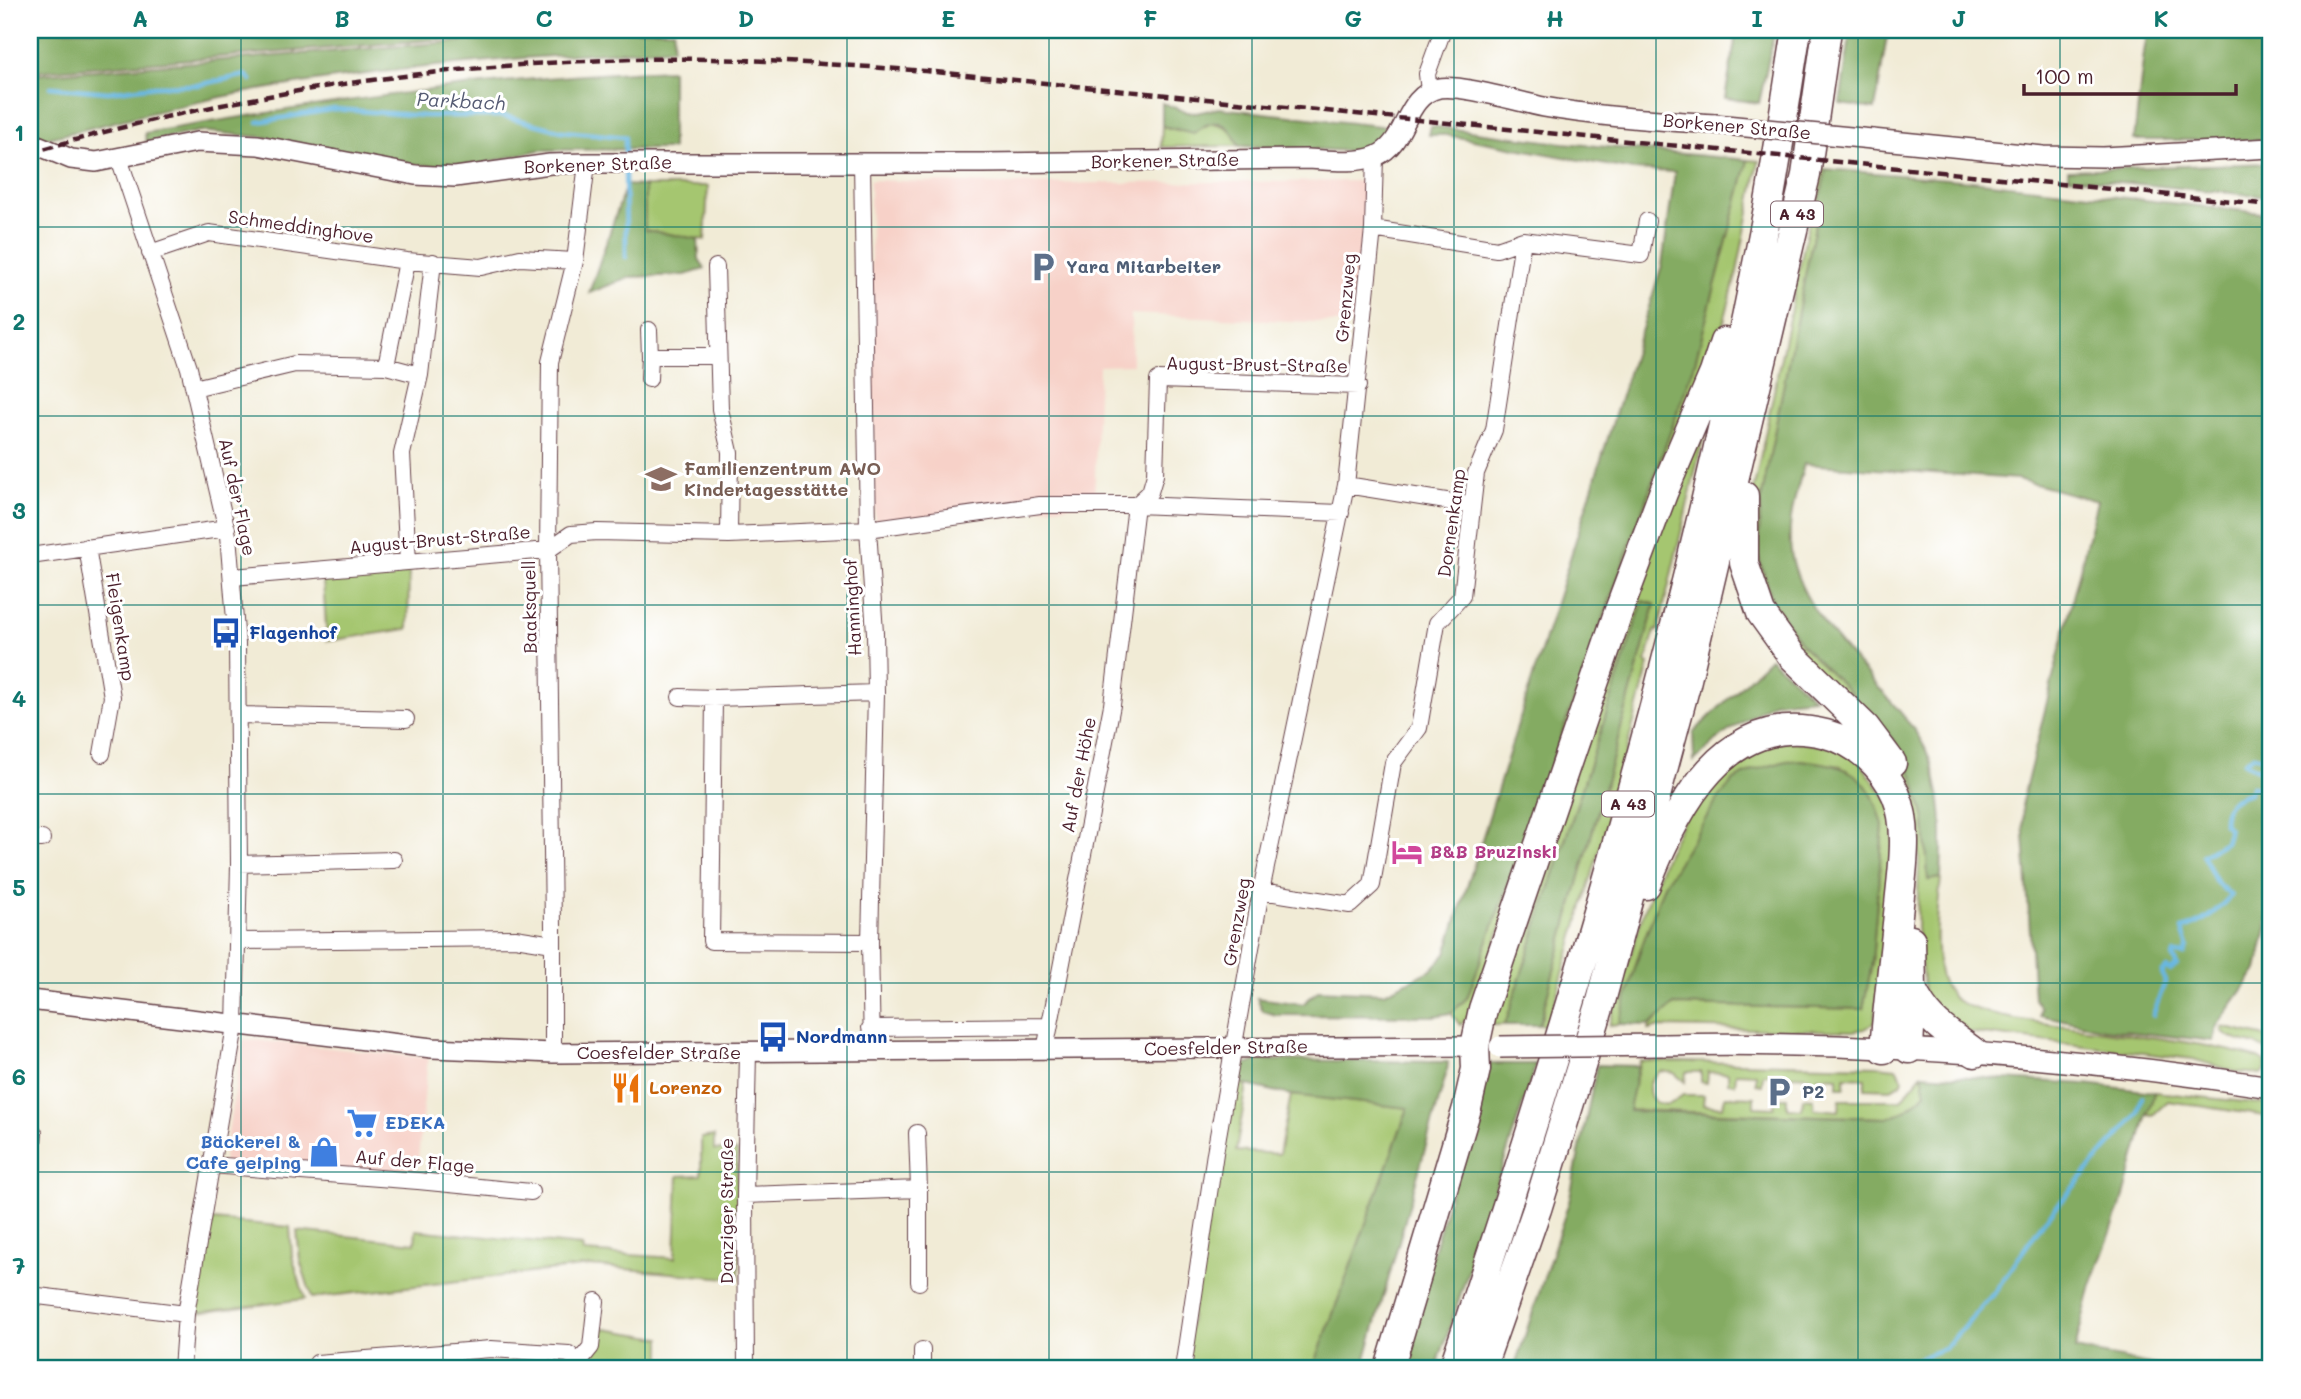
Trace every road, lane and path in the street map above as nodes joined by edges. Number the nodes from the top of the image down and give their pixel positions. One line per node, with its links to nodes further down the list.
1 (1443, 30): 4 (street)
2 (1797, 30): 12 (highway, A 43)
3 (1827, 30): 28 (highway, A 43)
4 (1429, 91): 6 (street, Borkener Straße, bridge); 7 (street)
5 (30, 142): 8 (street, Borkener Straße)
6 (2271, 148)
7 (1375, 156): 9 (street, Borkener Straße); 13 (street, Grenzweg)
8 (119, 158): 10 (street, Borkener Straße); 15 (street, Auf der Flage)
9 (862, 162): 10 (street, Borkener Straße); 34 (street, Hanninghof)
10 (587, 163): 17 (street, Baaksquell)
11 (1647, 222): 14 (street)
12 (1764, 228): 60 (highway); 88 (highway, A 43)
13 (1373, 229): 14 (street); 26 (street, Grenzweg)
14 (1523, 240): 31 (street, Dornenkamp)
15 (150, 253): 16 (street, Schmeddinghove); 27 (street, Auf der Flage)
16 (407, 261): 18 (street, Schmeddinghove); 23 (street)
17 (575, 261): 18 (street, Schmeddinghove); 37 (street, Baaksquell)
18 (433, 262): 24 (street)
19 (716, 267): 22 (street)
20 (649, 330): 21 (street)
21 (650, 356): 22 (street); 25 (street)
22 (718, 356): 35 (street)
23 (386, 366): 24 (street); 27 (street)
24 (420, 375): 39 (street)
25 (649, 379)
26 (1358, 386): 29 (street, Grenzweg); 30 (street, August-Brust-Straße)
27 (194, 388): 33 (street, Auf der Flage)
28 (1754, 396): 53 (highway); 55 (highway, A 43)
29 (1346, 485): 31 (street); 32 (street, Grenzweg)
30 (1136, 505): 32 (street, August-Brust-Straße); 34 (street, August-Brust-Straße); 57 (street, Auf der Höhe)
31 (1471, 505): 49 (street, Dornenkamp)
32 (1341, 513): 49 (street, Grenzweg)
33 (227, 528): 36 (street); 40 (street, Auf der Flage)
34 (868, 529): 35 (street, August-Brust-Straße); 41 (street, Hanninghof)
35 (729, 535): 37 (street, August-Brust-Straße)
36 (87, 547): 38 (street); 46 (street, Fleigenkamp)
37 (548, 550): 39 (street, August-Brust-Straße); 52 (street, Baaksquell)
38 (30, 556)
39 (408, 562): 40 (street, August-Brust-Straße)
40 (233, 577): 44 (street, Auf der Flage)
41 (876, 693): 43 (street); 51 (street, Hanninghof)
42 (680, 697): 43 (street)
43 (714, 698): 51 (street)
44 (238, 715): 45 (street); 48 (street, Auf der Flage)
45 (406, 719)
46 (102, 754)
47 (394, 860): 48 (street)
48 (239, 864): 50 (street, Auf der Flage)
49 (1261, 891): 59 (street, Grenzweg)
50 (237, 941): 52 (street); 56 (street, Auf der Flage)
51 (870, 942): 58 (street, Hanninghof)
52 (553, 944): 65 (street, Baaksquell)
53 (1912, 989): 61 (highway); 66 (highway)
54 (30, 1000): 56 (street, Coesfelder Straße)
55 (1600, 1005): 61 (highway); 89 (highway, A 43)
56 (235, 1026): 65 (street, Coesfelder Straße); 70 (street, Auf der Flage)
57 (1050, 1026): 58 (street); 62 (street, Auf der Höhe)
58 (870, 1028): 63 (street, Hanninghof)
59 (1234, 1046): 60 (street, Coesfelder Straße); 62 (street, Coesfelder Straße); 86 (street, Grenzweg)
60 (1488, 1046): 61 (main road, bridge); 87 (highway)
61 (1896, 1049): 66 (main road)
62 (1045, 1050): 63 (street, Coesfelder Straße)
63 (872, 1051): 64 (street, Coesfelder Straße)
64 (748, 1052): 65 (street, Coesfelder Straße); 74 (street, Danziger Straße)
65 (553, 1053)
66 (1975, 1053): 67 (main road)
67 (2271, 1087)
68 (34, 1133): 71 (street)
69 (917, 1133): 72 (street)
70 (211, 1165): 73 (street, Auf der Flage); 78 (street, Auf der Flage)
71 (30, 1174)
72 (919, 1189): 74 (street); 75 (street)
73 (531, 1192)
74 (745, 1195): 84 (street, Danziger Straße)
75 (919, 1282)
76 (30, 1295): 78 (street)
77 (596, 1301): 81 (street)
78 (186, 1314): 82 (street, Auf der Flage)
79 (922, 1350): 85 (street)
80 (442, 1362): 81 (street); 83 (street)
81 (578, 1366)
82 (182, 1369)
83 (317, 1369)
84 (746, 1369)
85 (922, 1369)
86 (1183, 1369)
87 (1389, 1369)
88 (1452, 1369)
89 (1481, 1369)

